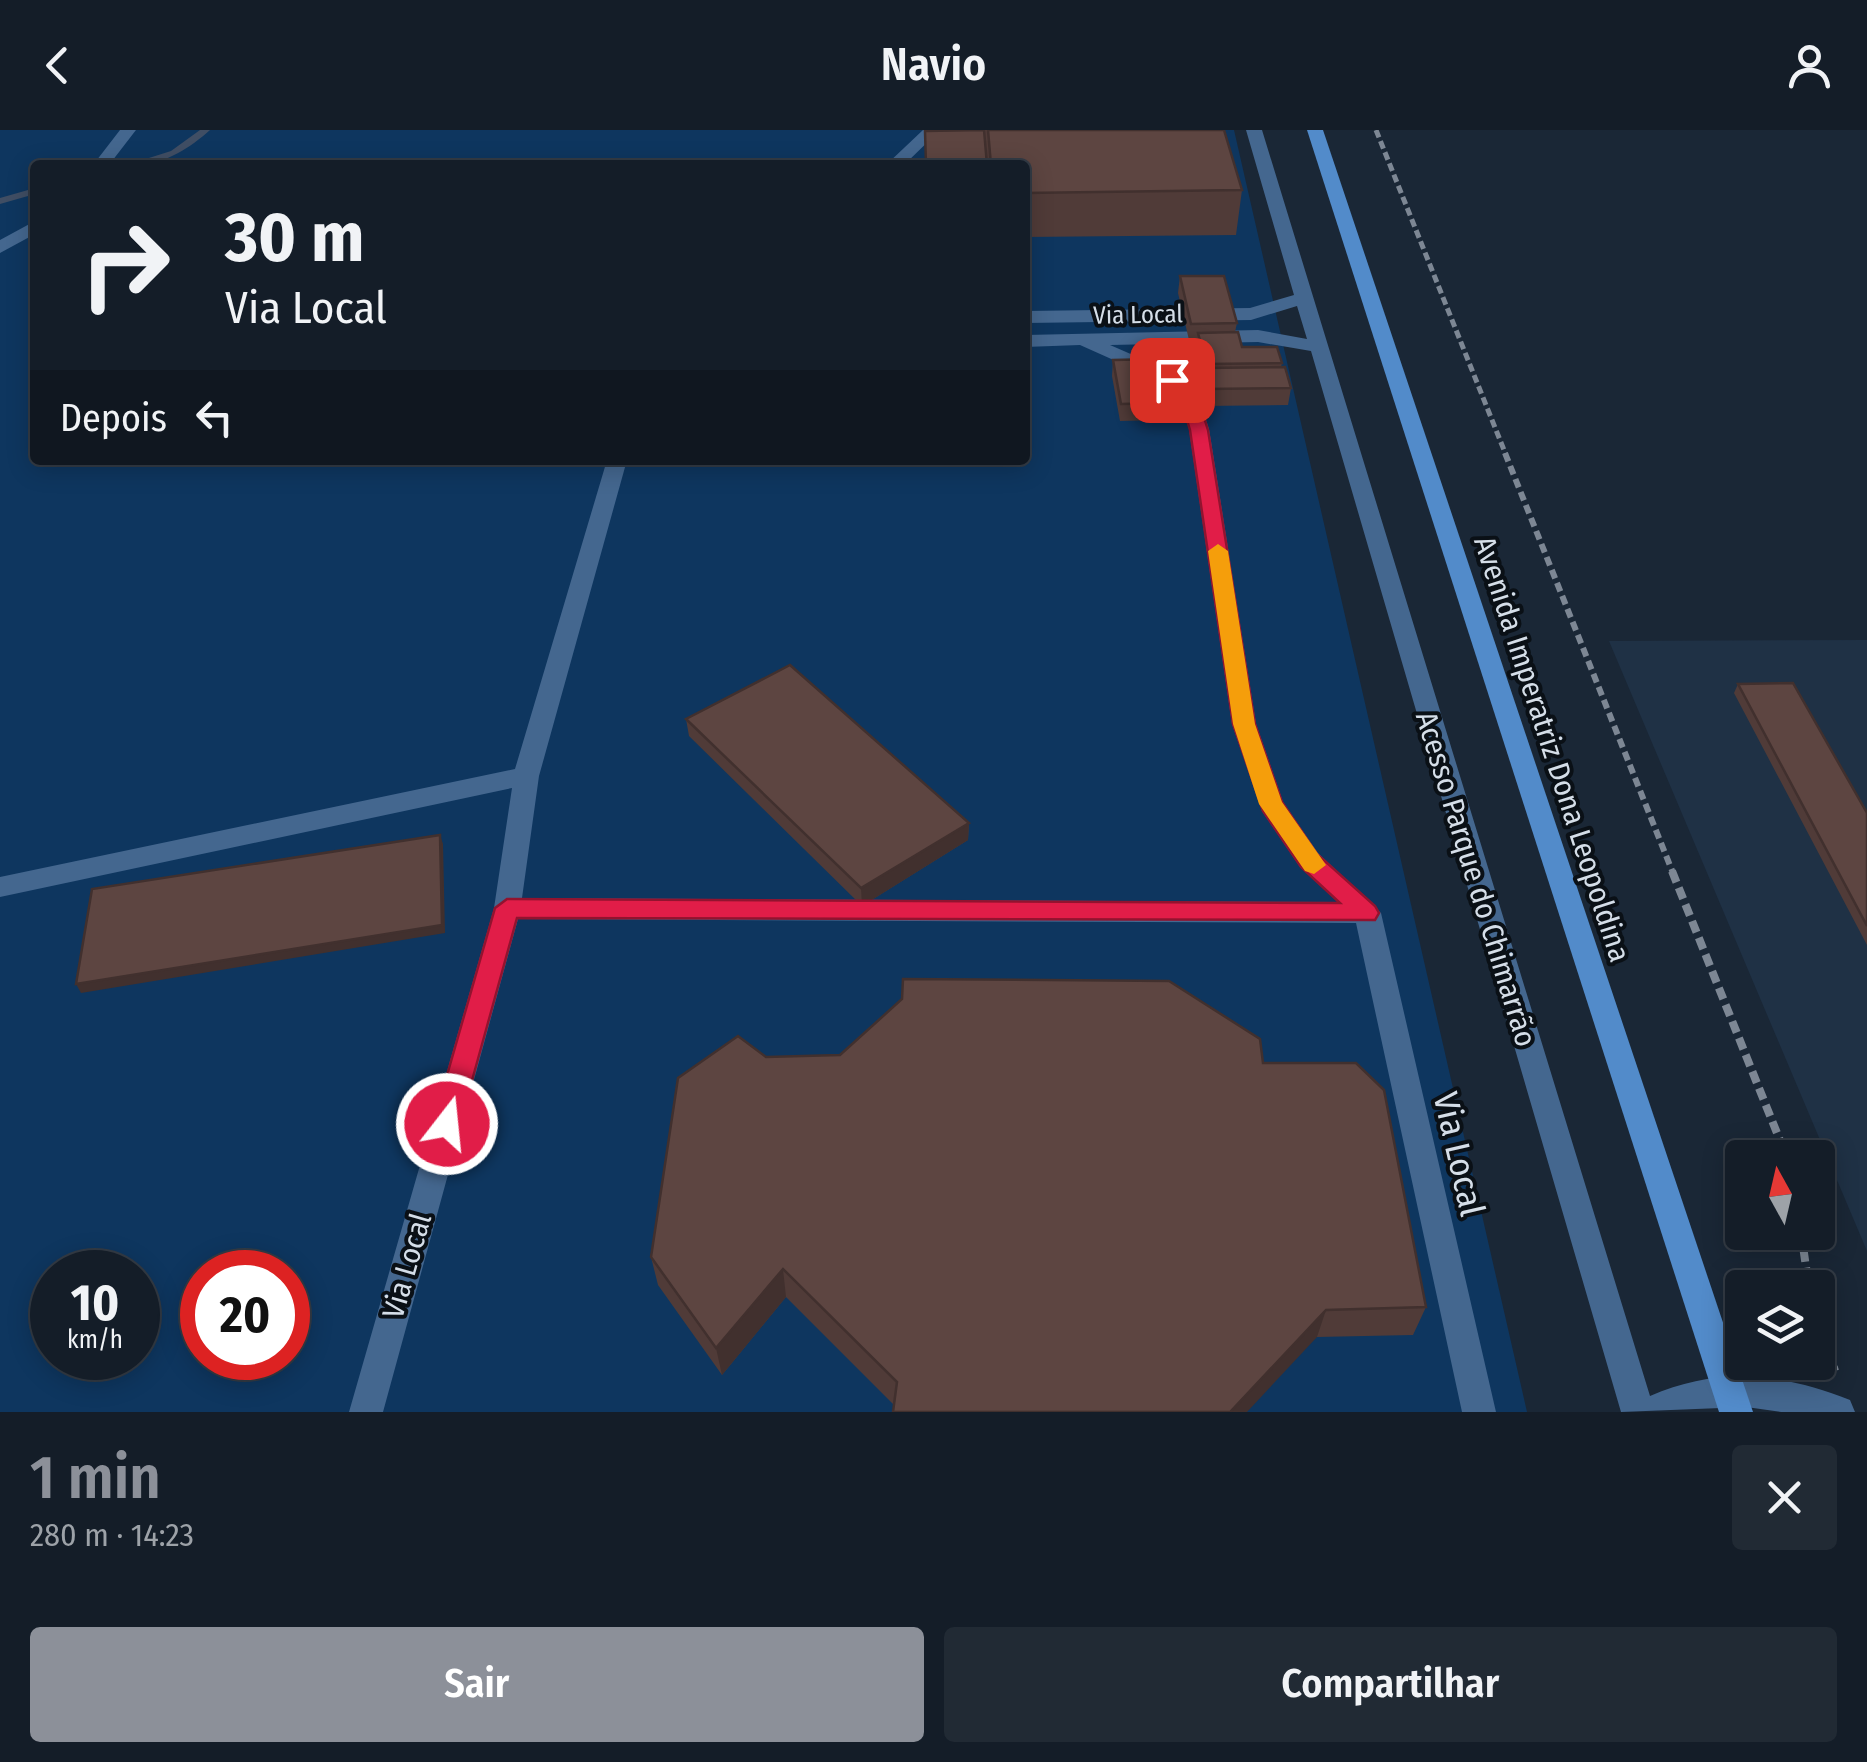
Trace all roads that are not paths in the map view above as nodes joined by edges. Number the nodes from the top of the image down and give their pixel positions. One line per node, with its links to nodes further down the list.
1 (128, 130): 5 (lane)
2 (932, 130): 6 (lane)
3 (1254, 130): 9 (lane, Acesso Parque do Chimarrão)
4 (1314, 130): 22 (main road, Avenida Imperatriz Dona Leopoldina)
5 (105, 160)
6 (899, 160)
7 (30, 229): 8 (lane)
8 (0, 248)
9 (1303, 298): 10 (lane); 15 (lane, Acesso Parque do Chimarrão)
10 (1251, 314): 11 (lane, Via Local); 12 (lane)
11 (1030, 317)
12 (1258, 336): 14 (lane, Via Local); 15 (lane)
13 (1030, 341): 14 (lane, Via Local)
14 (1086, 341): 20 (lane, Via Local)
15 (1315, 346): 25 (lane, Acesso Parque do Chimarrão)
16 (616, 465): 17 (lane)
17 (526, 776): 18 (lane); 19 (lane, Via Local)
18 (0, 887)
19 (507, 908): 20 (lane); 23 (lane, Via Local)
20 (1366, 913): 24 (lane, Via Local)
21 (1838, 1396): 22 (lane)
22 (1732, 1400): 26 (lane)
23 (366, 1412)
24 (1479, 1412)
25 (1638, 1412)
26 (1654, 1412)

